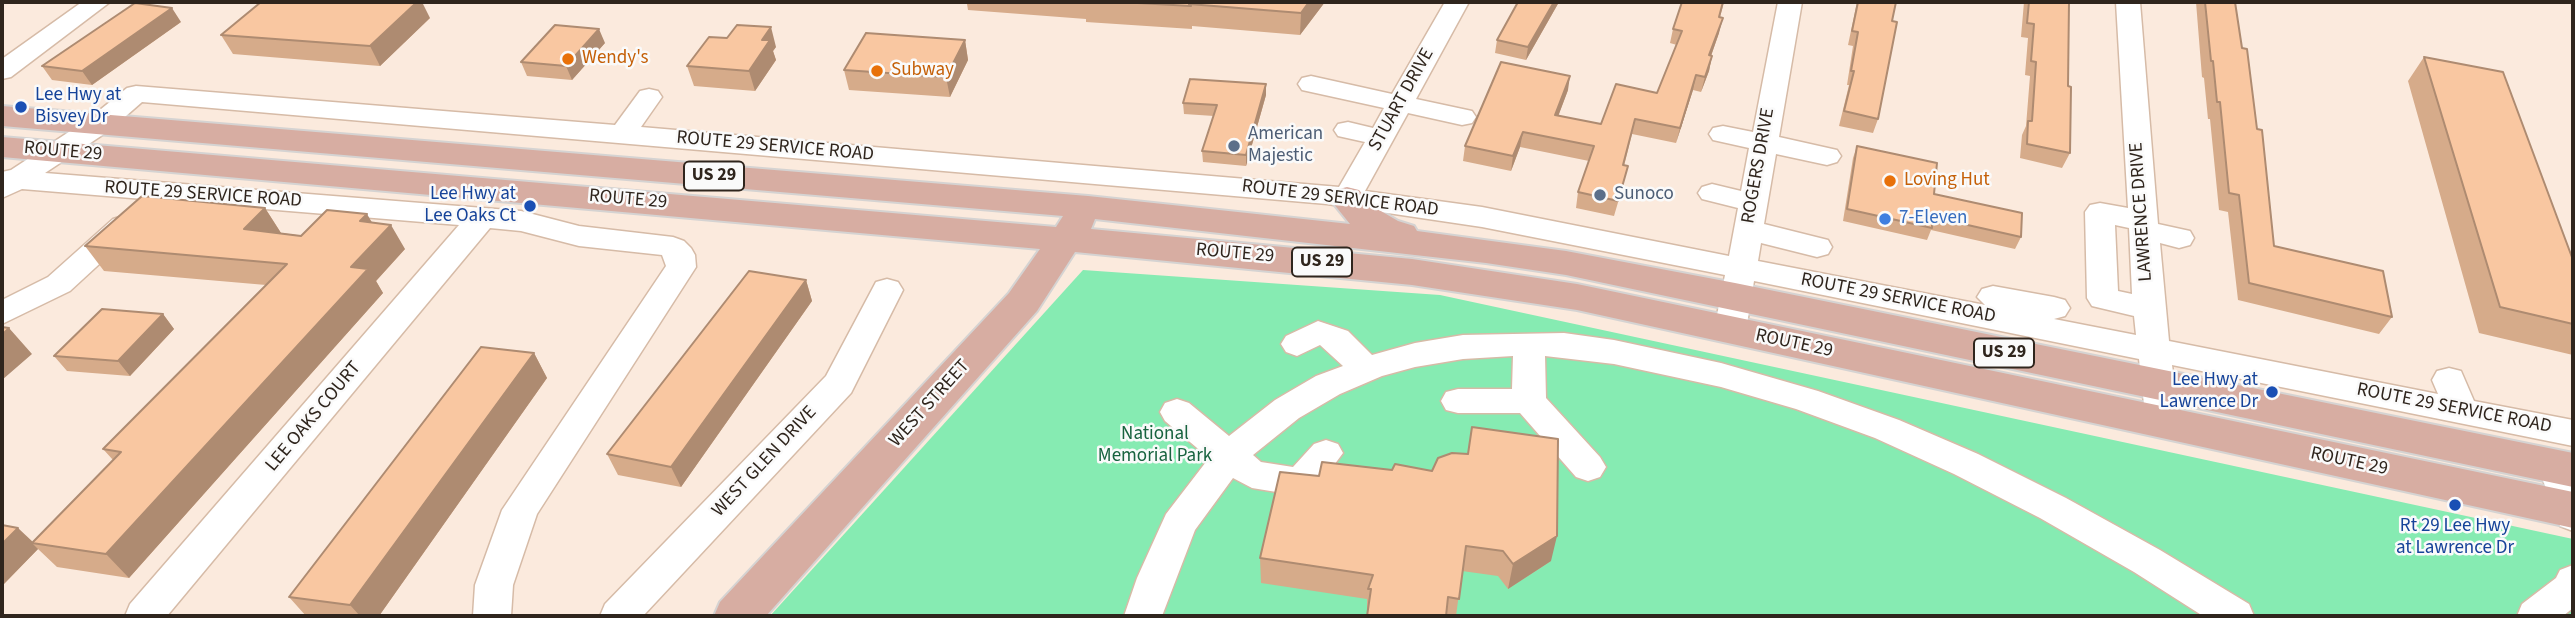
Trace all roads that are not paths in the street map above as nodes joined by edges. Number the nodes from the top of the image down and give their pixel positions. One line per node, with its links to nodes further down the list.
1 (98, 2): 5 (street)
2 (1457, 2): 8 (street, STUART DRIVE)
3 (1790, 2): 17 (street, ROGERS DRIVE)
4 (2128, 2): 31 (street, LAWRENCE DRIVE)
5 (2, 71)
6 (1311, 84): 8 (street)
7 (649, 97): 14 (street)
8 (1402, 103): 10 (street); 16 (street, STUART DRIVE)
9 (2, 116): 12 (main road, ROUTE 29 / US 29)
10 (1462, 117)
11 (446, 120): 12 (street, ROUTE 29 SERVICE ROAD); 14 (street, ROUTE 29 SERVICE ROAD); 20 (street)
12 (100, 124): 19 (street, ROUTE 29 SERVICE ROAD); 20 (main road, ROUTE 29 / US 29)
13 (1348, 130): 16 (street)
14 (622, 134): 27 (street, ROUTE 29 SERVICE ROAD)
15 (1723, 134): 17 (street)
16 (1382, 138): 26 (street, STUART DRIVE)
17 (1764, 143): 21 (street); 29 (street, ROGERS DRIVE)
18 (2, 147): 19 (main road, ROUTE 29 / US 29)
19 (57, 152): 22 (street, ROUTE 29 SERVICE ROAD); 25 (main road, ROUTE 29 / US 29)
20 (418, 152): 27 (main road, ROUTE 29 / US 29)
21 (1827, 156)
22 (6, 182): 23 (street, ROUTE 29 SERVICE ROAD)
23 (161, 192): 30 (street, ROUTE 29 SERVICE ROAD); 40 (street)
24 (1712, 193): 29 (street)
25 (576, 195): 27 (main road, ROUTE 29 / US 29); 32 (street)
26 (1347, 198): 27 (street, ROUTE 29 SERVICE ROAD); 28 (main road)
27 (1084, 207): 28 (main road, ROUTE 29 / US 29); 37 (main road, ROUTE 29 / US 29); 58 (main road, WEST STREET)
28 (1447, 215): 37 (main road, ROUTE 29 / US 29); 37 (street, ROUTE 29 SERVICE ROAD)
29 (1750, 217): 34 (street); 37 (street, ROGERS DRIVE)
30 (482, 218): 32 (street, ROUTE 29 SERVICE ROAD); 55 (street, LEE OAKS COURT)
31 (2142, 226): 33 (street); 39 (street, LAWRENCE DRIVE); 39 (street)
32 (550, 229): 56 (street, ROUTE 29 SERVICE ROAD)
33 (2179, 239)
34 (1817, 247)
35 (1939, 286): 38 (street)
36 (887, 290): 57 (street, WEST GLEN DRIVE)
37 (1735, 298): 38 (street, ROUTE 29 SERVICE ROAD); 45 (main road, ROUTE 29 / US 29)
38 (2054, 309): 45 (street, ROUTE 29 SERVICE ROAD)
39 (2149, 309): 45 (street, LAWRENCE DRIVE)
40 (2, 313)
41 (1297, 344): 43 (street)
42 (1529, 344): 43 (street); 47 (street); 60 (street)
43 (1366, 370): 51 (street)
44 (2449, 380): 48 (street)
45 (2157, 386): 48 (street, ROUTE 29 SERVICE ROAD); 53 (main road, ROUTE 29 / US 29)
46 (1458, 401): 47 (street)
47 (1529, 401): 52 (street)
48 (2461, 411): 53 (street, ROUTE 29 SERVICE ROAD)
49 (1177, 412): 51 (street)
50 (1326, 453): 51 (street)
51 (1231, 456): 59 (street)
52 (1588, 467)
53 (2570, 484)
54 (2573, 581): 61 (street)
55 (144, 616)
56 (492, 616)
57 (619, 616)
58 (737, 616)
59 (1143, 616)
60 (2235, 616)
61 (2536, 616)

